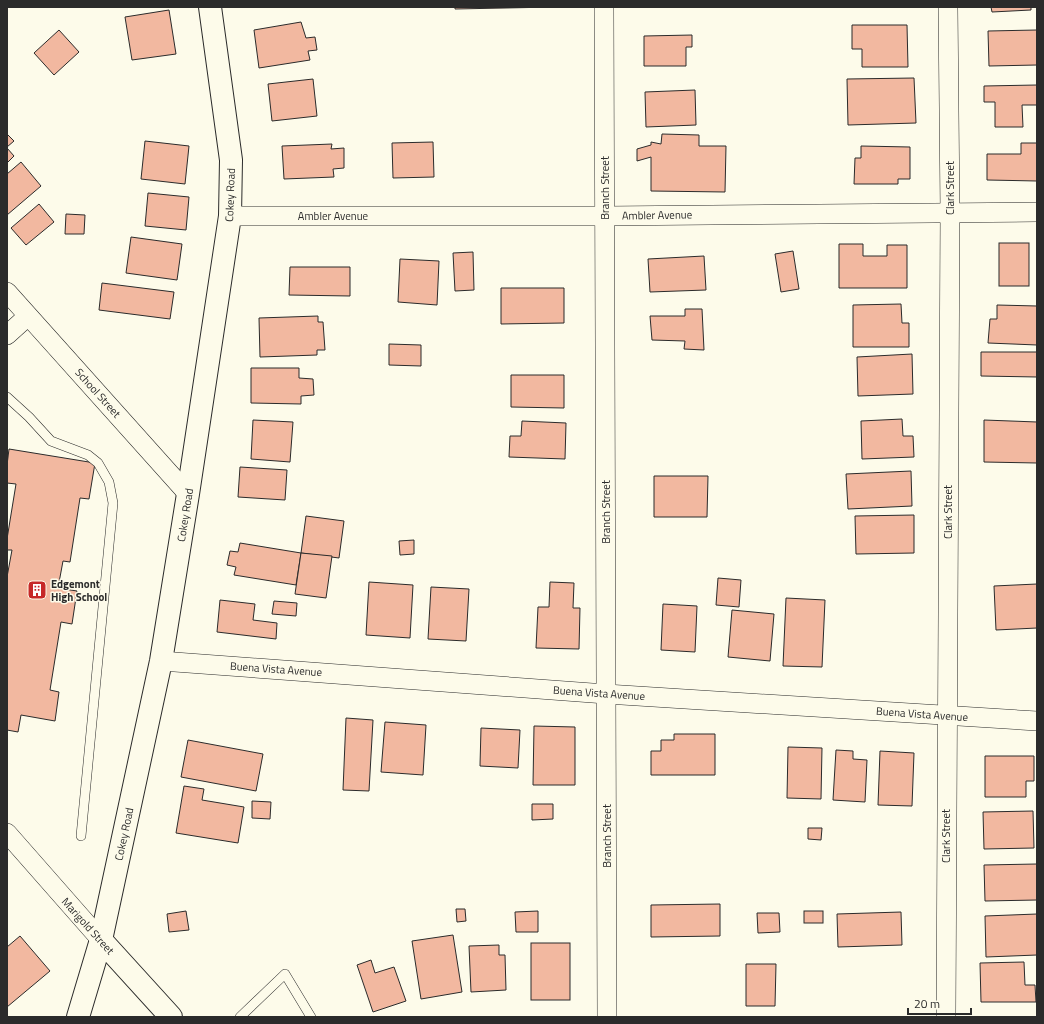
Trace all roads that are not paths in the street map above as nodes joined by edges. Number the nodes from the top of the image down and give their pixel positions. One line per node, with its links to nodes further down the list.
1 (210, 7): 6 (street, Cokey Road)
2 (604, 7): 7 (street, Branch Street)
3 (948, 7): 4 (street, Clark Street)
4 (950, 212): 5 (street, Ambler Avenue); 7 (street, Ambler Avenue); 15 (street, Clark Street)
5 (1037, 212)
6 (230, 216): 7 (street, Ambler Avenue); 12 (street, Cokey Road)
7 (605, 216): 14 (street, Branch Street)
8 (7, 292): 9 (street, School Street)
9 (28, 316): 10 (street); 12 (street, School Street)
10 (7, 335)
11 (7, 396): 18 (lane)
12 (188, 494): 13 (street, Cokey Road)
13 (161, 661): 14 (street, Buena Vista Avenue); 19 (street, Cokey Road)
14 (606, 694): 15 (street, Buena Vista Avenue); 24 (street, Branch Street)
15 (947, 716): 16 (street, Buena Vista Avenue); 25 (street, Clark Street)
16 (1037, 721)
17 (7, 833): 19 (street, Marigold Street)
18 (81, 836)
19 (101, 940): 20 (street, Cokey Road); 21 (street, Marigold Street)
20 (78, 1017)
21 (171, 1017)
22 (240, 1017): 23 (lane)
23 (311, 1017)
24 (607, 1017)
25 (946, 1017)

